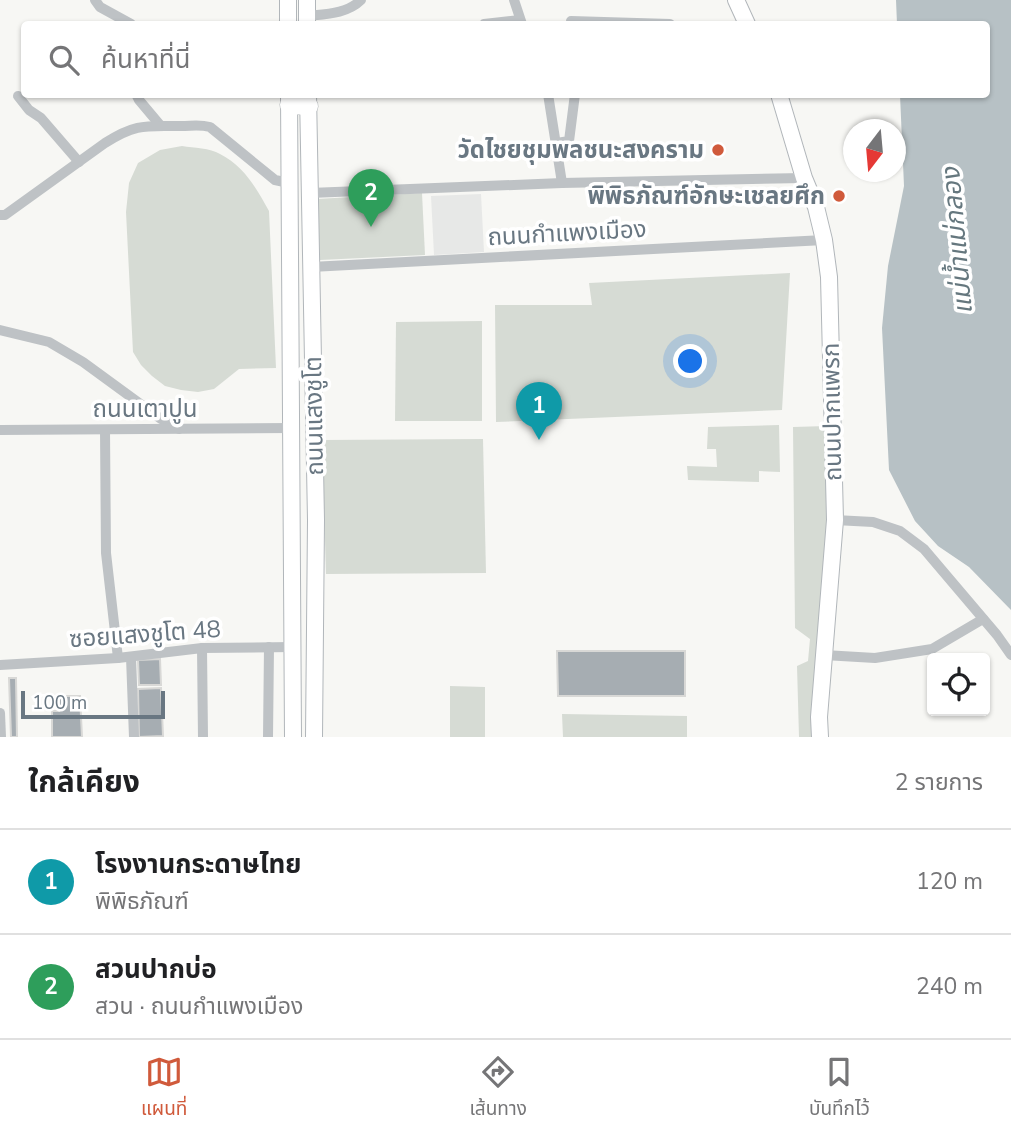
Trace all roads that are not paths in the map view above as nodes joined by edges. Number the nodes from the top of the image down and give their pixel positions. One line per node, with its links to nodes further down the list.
1 (95, 0): 7 (street)
2 (288, 0): 8 (main road)
3 (360, 0): 6 (street)
4 (514, 0): 9 (street)
5 (736, 0): 10 (main road)
6 (307, 13)
7 (126, 21)
8 (288, 21)
9 (521, 21)
10 (746, 21)
11 (18, 96): 20 (street)
12 (138, 98): 18 (street)
13 (549, 98): 19 (street)
14 (574, 98): 19 (street)
15 (780, 98): 21 (main road, ถนนปากแพรก)
16 (289, 100): 17 (main road); 22 (main road, ถนนแสงชูโต)
17 (308, 100): 24 (main road, ถนนแสงชูโต)
18 (160, 125): 20 (street); 22 (street)
19 (556, 143): 23 (street)
20 (79, 162): 25 (street)
21 (804, 178): 23 (street); 26 (main road, ถนนปากแพรก)
22 (289, 183): 29 (main road, ถนนแสงชูโต)
23 (562, 183): 24 (street)
24 (310, 193): 27 (main road, ถนนแสงชูโต)
25 (0, 215)
26 (824, 240): 27 (street, ถนนกำแพงเมือง); 35 (main road, ถนนปากแพรก)
27 (312, 267): 34 (main road, ถนนแสงชูโต)
28 (0, 330): 30 (street)
29 (291, 428): 30 (street, ถนนเตาปูน); 33 (main road, ถนนแสงชูโต)
30 (180, 429): 32 (street, ถนนเตาปูน)
31 (0, 430): 32 (street, ถนนเตาปูน)
32 (105, 430): 44 (street)
33 (292, 502): 34 (main road); 38 (main road, ถนนแสงชูโต)
34 (316, 502): 37 (main road, ถนนแสงชูโต)
35 (835, 520): 36 (street); 41 (main road, ถนนปากแพรก)
36 (983, 618): 41 (street); 42 (street)
37 (315, 635): 38 (main road); 52 (main road, ถนนแสงชูโต)
38 (293, 642): 39 (street, ซอยแสงชูโต 48); 51 (main road, ถนนแสงชูโต)
39 (269, 647): 40 (street, ซอยแสงชูโต 48); 50 (street)
40 (202, 648): 43 (street, ซอยแสงชูโต 48); 49 (street)
41 (824, 655): 53 (main road, ถนนปากแพรก)
42 (1011, 655)
43 (131, 657): 44 (street, ซอยแสงชูโต 48); 48 (street)
44 (118, 658): 45 (street, ซอยแสงชูโต 48)
45 (0, 665)
46 (0, 713): 47 (street)
47 (1, 737)
48 (134, 737)
49 (203, 737)
50 (268, 737)
51 (293, 737)
52 (314, 737)
53 (820, 737)

